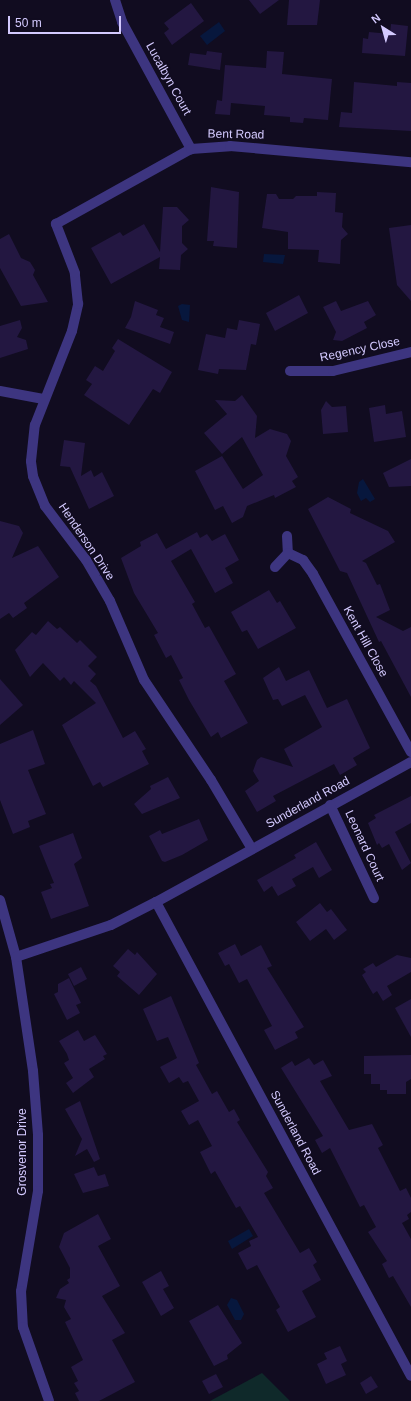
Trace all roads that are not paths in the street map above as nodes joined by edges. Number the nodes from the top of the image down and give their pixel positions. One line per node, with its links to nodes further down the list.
1 (115, 0): 2 (street, Lucalbyn Court)
2 (192, 149): 3 (street, Bent Road); 4 (street, Bent Road)
3 (411, 162)
4 (56, 224): 8 (street, Henderson Drive)
5 (411, 352): 6 (street, Regency Close)
6 (290, 371)
7 (0, 391): 8 (street)
8 (43, 399): 15 (street, Henderson Drive)
9 (287, 536): 10 (street)
10 (288, 553): 11 (street); 12 (street, Kent Hill Close)
11 (274, 567)
12 (411, 752)
13 (411, 762): 14 (street, Sunderland Road)
14 (330, 805): 15 (street, Sunderland Road); 16 (street, Leonard Court)
15 (252, 849): 18 (street, Sunderland Road)
16 (374, 898)
17 (0, 900): 19 (street, Grosvenor Drive)
18 (156, 902): 19 (street, Sunderland Road); 20 (street, Sunderland Road)
19 (16, 957): 21 (street, Grosvenor Drive)
20 (411, 1376)
21 (48, 1401)

